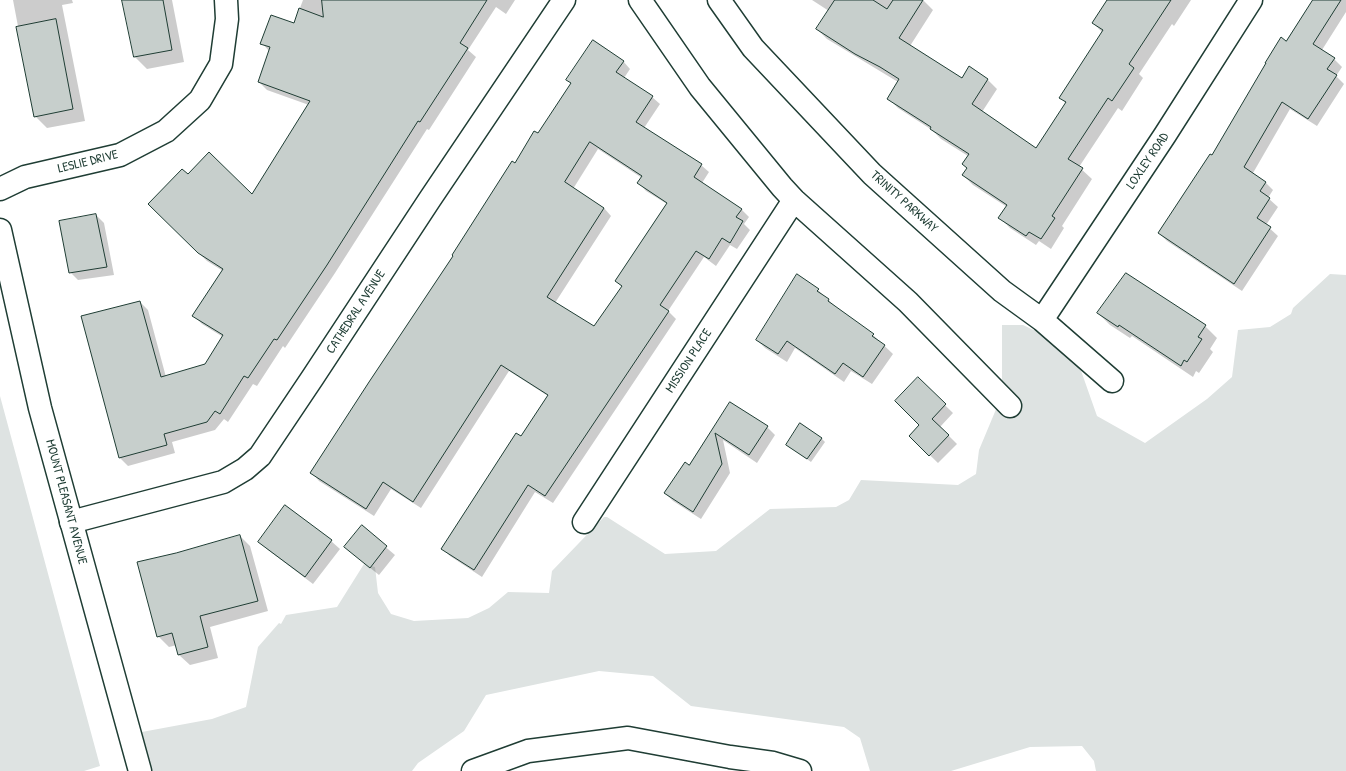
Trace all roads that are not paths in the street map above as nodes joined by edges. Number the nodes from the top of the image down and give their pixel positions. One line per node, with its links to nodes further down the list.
1 (226, 0): 6 (street, LESLIE DRIVE)
2 (564, 0): 12 (street, CATHEDRAL AVENUE)
3 (640, 0): 7 (street)
4 (719, 0): 9 (street, TRINITY PARKWAY)
5 (1250, 0): 9 (street, LOXLEY ROAD)
6 (0, 189)
7 (794, 200): 11 (street); 13 (street, MISSION PLACE)
8 (0, 230): 12 (street, MOUNT PLEASANT AVENUE)
9 (1042, 320): 10 (street, TRINITY PARKWAY)
10 (1112, 381)
11 (1010, 406)
12 (71, 522): 15 (street, MOUNT PLEASANT AVENUE)
13 (584, 522)
14 (732, 764): 16 (street); 17 (street)
15 (140, 771)
16 (473, 771)
17 (800, 771)

